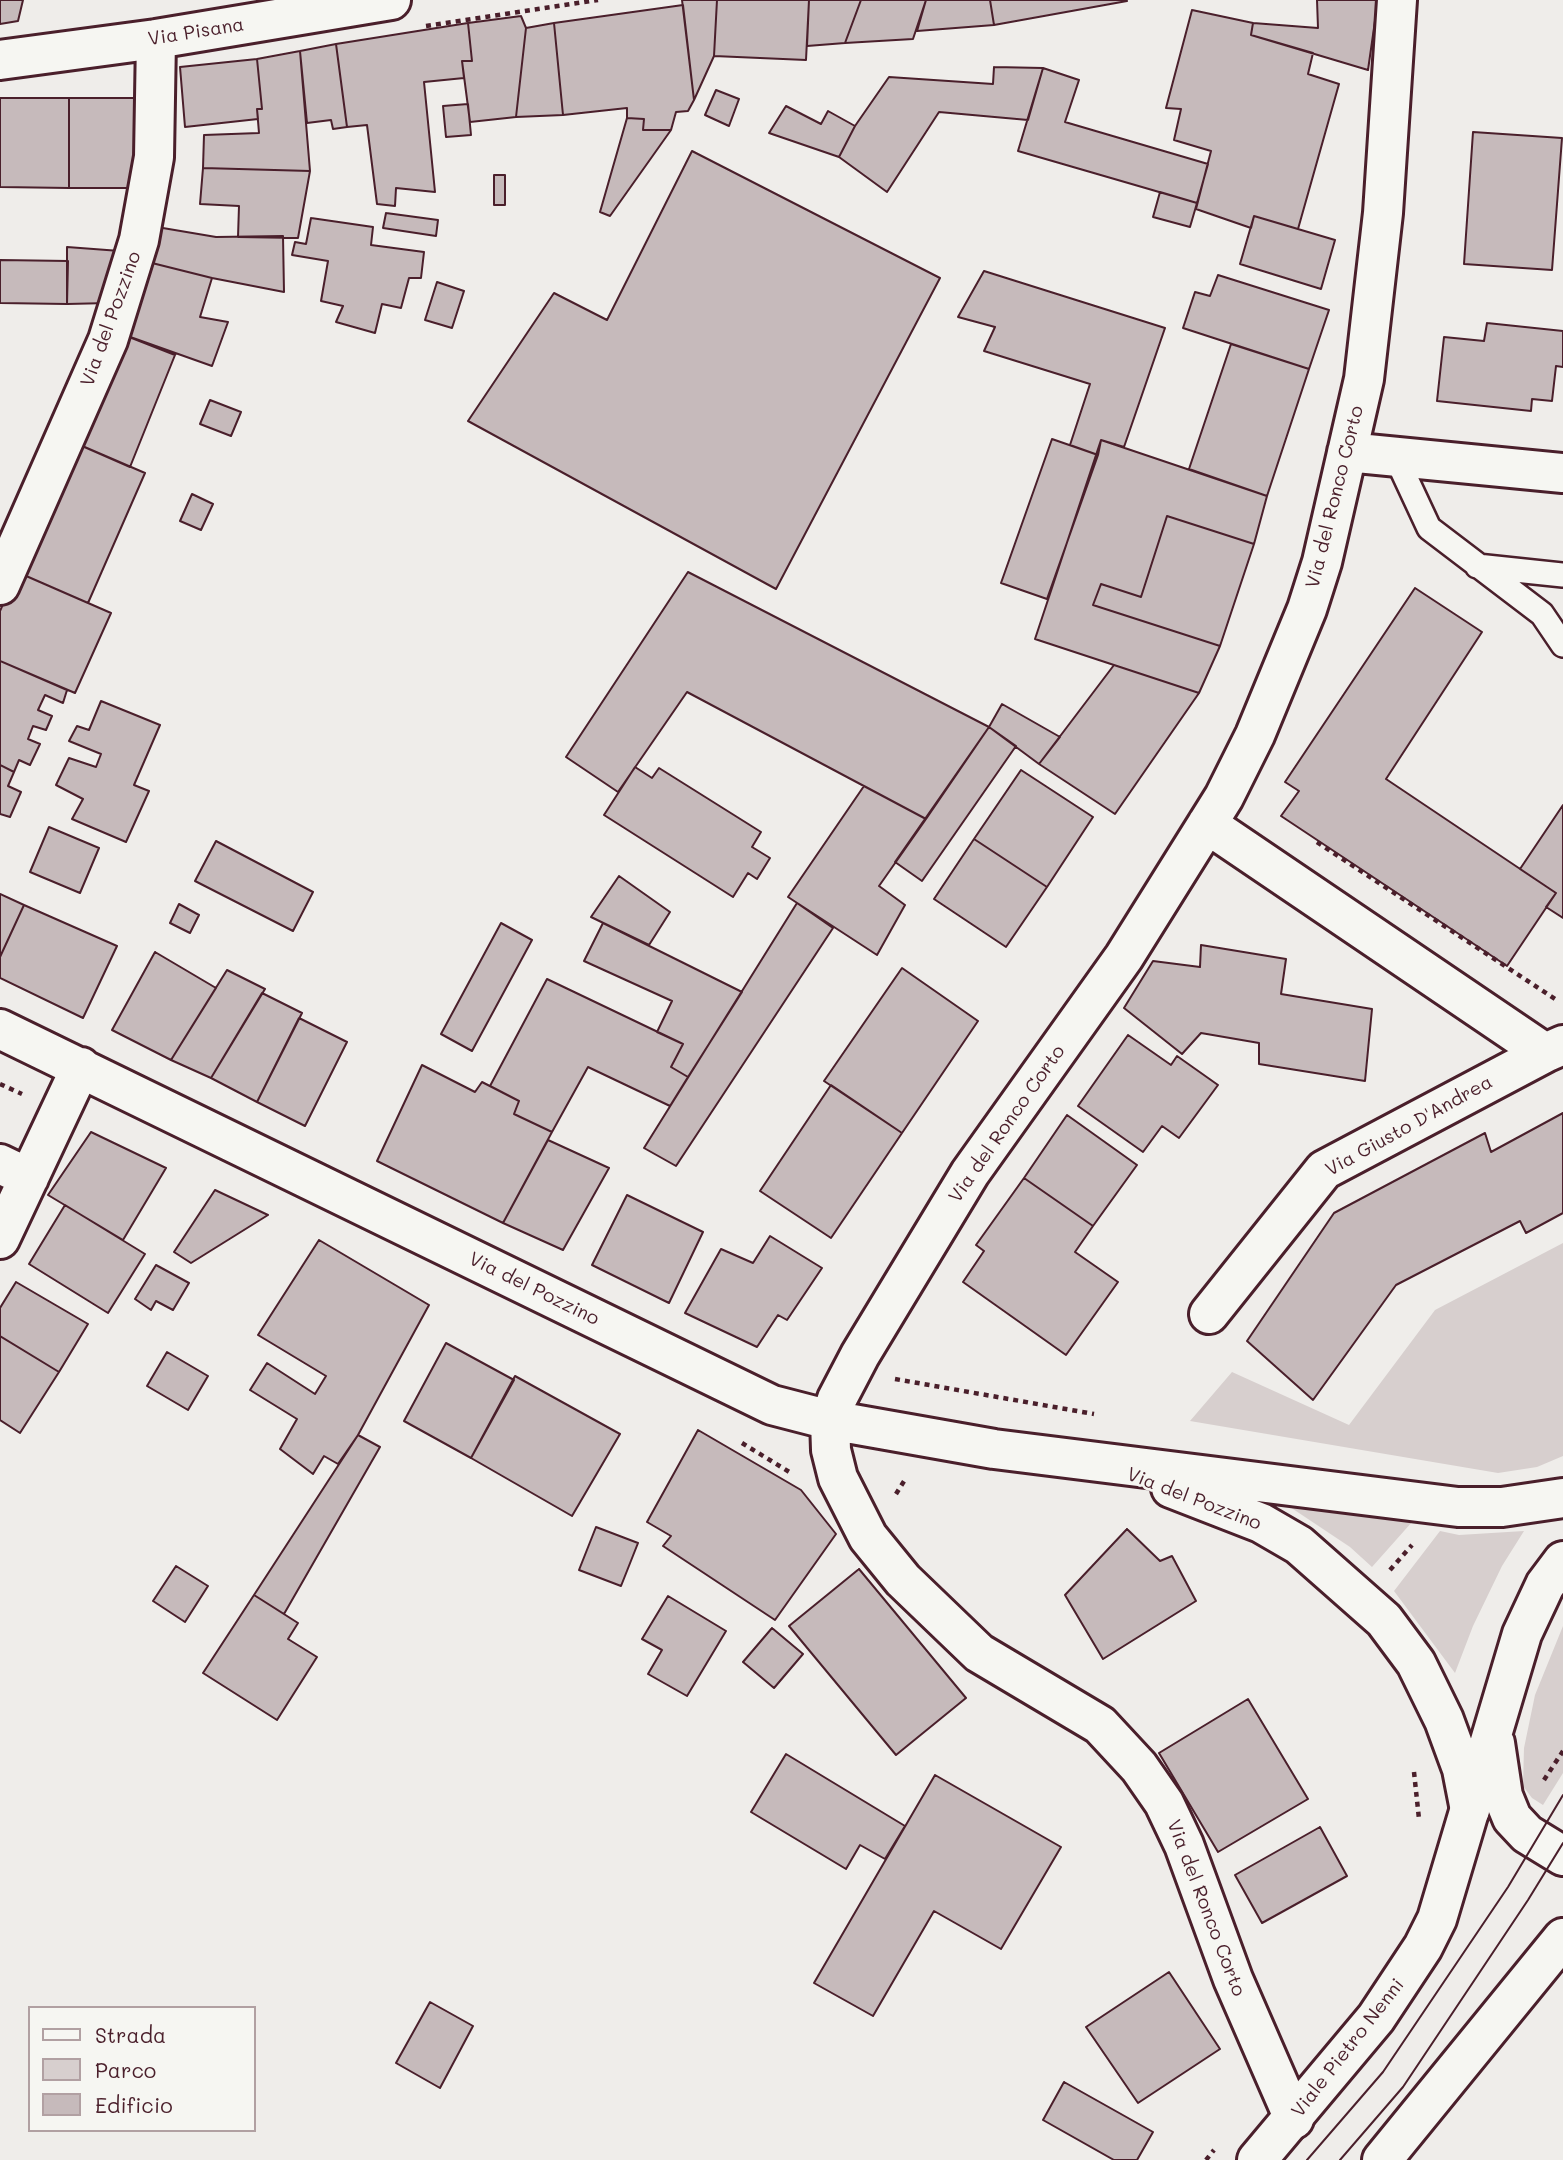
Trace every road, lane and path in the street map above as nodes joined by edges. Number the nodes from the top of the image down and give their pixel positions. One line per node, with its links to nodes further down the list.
1 (391, 0): 3 (street, Via Pisana)
2 (1398, 0): 5 (street, Via del Ronco Corto)
3 (156, 38): 4 (street, Via Pisana); 10 (street, Via del Pozzino)
4 (0, 60)
5 (1346, 452): 6 (street); 12 (street, Via del Ronco Corto)
6 (1395, 456): 7 (street); 8 (lane)
7 (1563, 473)
8 (1477, 566): 9 (lane); 11 (lane)
9 (1563, 575)
10 (0, 585)
11 (1563, 645)
12 (1207, 824): 16 (street, Via Giusto D'Andrea); 21 (street, Via del Ronco Corto)
13 (1306, 835): 14 (path)
14 (1563, 1000)
15 (0, 1029): 17 (street, Via del Pozzino)
16 (1554, 1049): 20 (street, Via Giusto D'Andrea)
17 (80, 1067): 18 (street); 21 (street, Via del Pozzino)
18 (14, 1171): 19 (street)
19 (0, 1239)
20 (1209, 1314)
21 (830, 1420): 22 (street, Via del Pozzino); 33 (street, Via del Ronco Corto)
22 (1096, 1463): 23 (street, Via del Pozzino); 30 (street, Via del Pozzino)
23 (1563, 1498)
24 (1413, 1543): 26 (path)
25 (1563, 1561): 27 (street, Viale Pietro Nenni)
26 (1382, 1579)
27 (1494, 1730): 30 (street, Viale Pietro Nenni); 31 (street, Viale Pietro Nenni)
28 (1563, 1751): 29 (path)
29 (1558, 1760)
30 (1470, 1810): 33 (street, Viale Pietro Nenni)
31 (1563, 1856)
32 (1563, 1938): 35 (street)
33 (1294, 2119): 34 (street, Viale Pietro Nenni)
34 (1257, 2160)
35 (1382, 2160)

